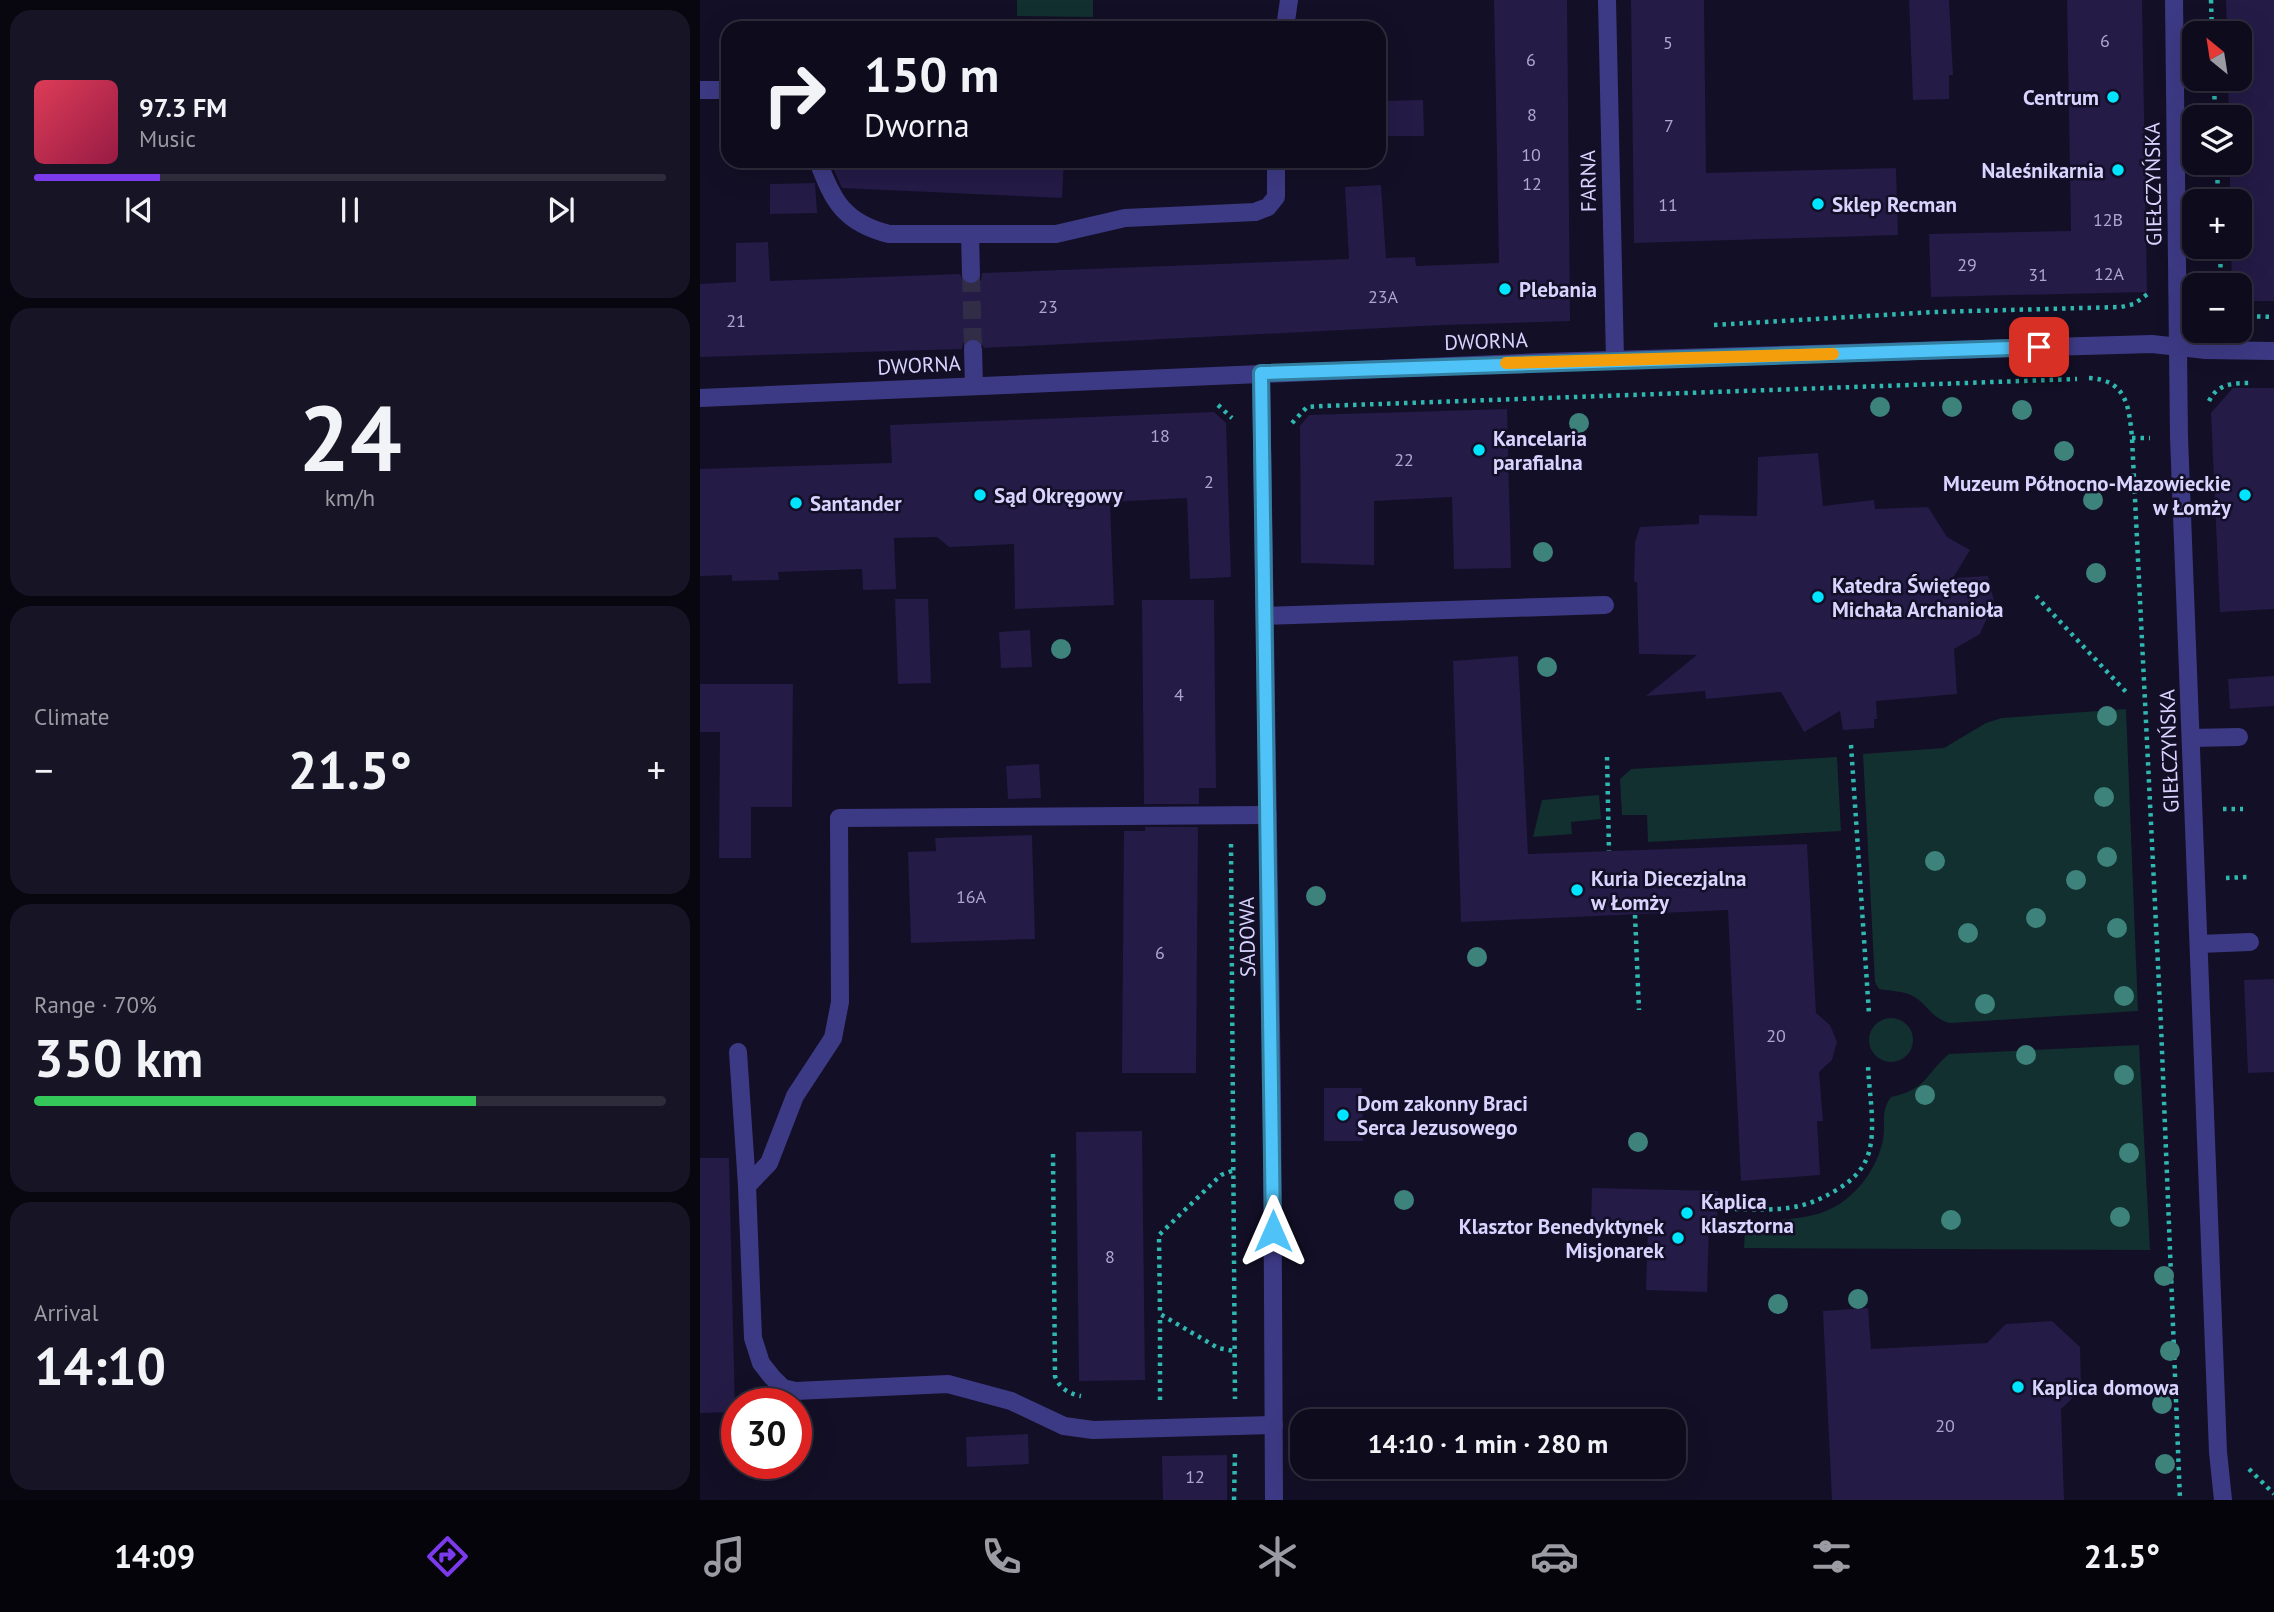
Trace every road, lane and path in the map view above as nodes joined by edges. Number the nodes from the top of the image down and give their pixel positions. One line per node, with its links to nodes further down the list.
1 (1289, 0): 5 (street)
2 (1607, 0): 18 (street, FARNA)
3 (2174, 0): 15 (street, GIEŁCZYŃSKA)
4 (2211, 0): 6 (path)
5 (1286, 21)
6 (2212, 21)
7 (700, 90): 8 (street)
8 (721, 90)
9 (821, 168): 11 (street)
10 (1276, 168): 11 (street)
11 (970, 234): 12 (street)
12 (971, 274)
13 (2252, 316): 14 (path)
14 (2274, 317)
15 (2178, 347): 17 (street, DWORNA); 18 (street, DWORNA); 32 (street, GIEŁCZYŃSKA)
16 (973, 349): 21 (street)
17 (2274, 351)
18 (1615, 360): 19 (street, DWORNA)
19 (1261, 373): 21 (street, DWORNA); 29 (street, SADOWA)
20 (2263, 383): 24 (path)
21 (974, 386): 22 (street, DWORNA)
22 (700, 398)
23 (1208, 404): 25 (path)
24 (2207, 409)
25 (1233, 430)
26 (1292, 432): 63 (path)
27 (2036, 596): 30 (path)
28 (1605, 605): 29 (street)
29 (1265, 615): 38 (street, SADOWA)
30 (2127, 693)
31 (2239, 737): 32 (street)
32 (2191, 738): 44 (street, GIEŁCZYŃSKA)
33 (1851, 745): 46 (path)
34 (1607, 757): 39 (path)
35 (2223, 809): 36 (path)
36 (2243, 809)
37 (1231, 815): 38 (street); 50 (path); 51 (street)
38 (1268, 815): 57 (street, SADOWA)
39 (1609, 851)
40 (2226, 877): 41 (path)
41 (2247, 877)
42 (1634, 915): 45 (path)
43 (2250, 942): 44 (street)
44 (2199, 944): 64 (street, GIEŁCZYŃSKA)
45 (1639, 1010)
46 (1868, 1014)
47 (737, 1052): 51 (street)
48 (1868, 1066): 52 (path)
49 (1053, 1154): 55 (path)
50 (1232, 1171): 53 (path); 54 (path)
51 (747, 1186): 58 (street)
52 (1735, 1209)
53 (1160, 1314): 54 (path); 56 (path)
54 (1234, 1351): 58 (path)
55 (1086, 1396)
56 (1160, 1408)
57 (1274, 1425): 58 (street); 62 (street, SADOWA)
58 (1235, 1426): 61 (path)
59 (2247, 1459): 60 (path)
60 (2274, 1494)
61 (1234, 1500)
62 (1274, 1500)
63 (2180, 1500)
64 (2222, 1500)

